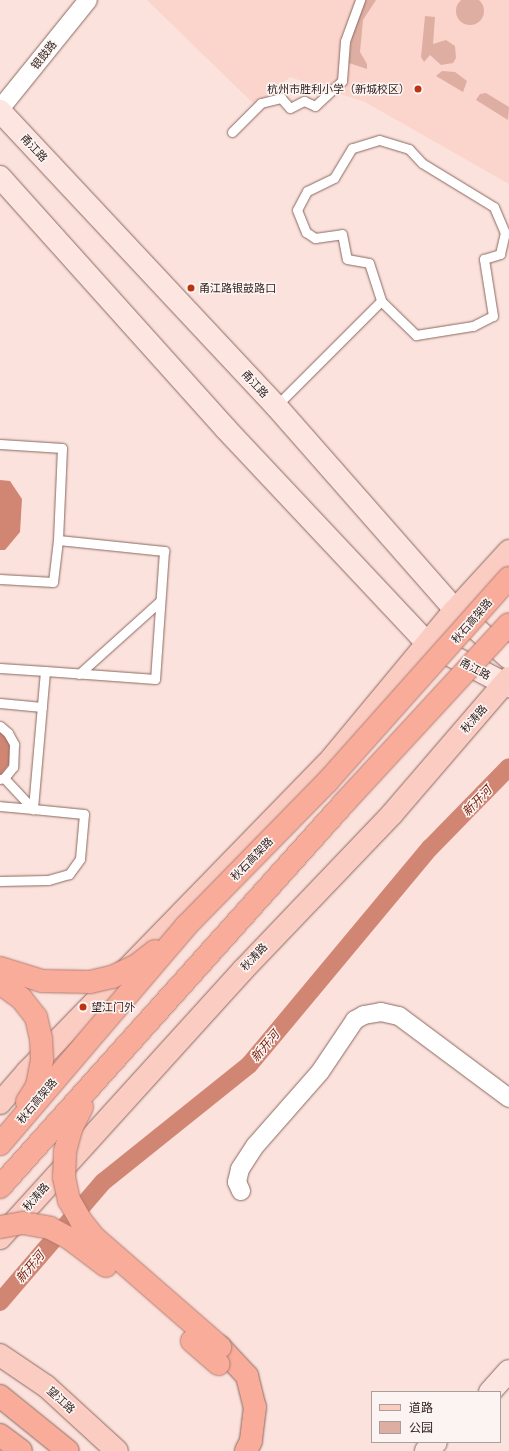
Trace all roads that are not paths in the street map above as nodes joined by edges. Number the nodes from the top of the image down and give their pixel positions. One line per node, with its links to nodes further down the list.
1 (88, 0): 3 (street, 银鼓路)
2 (360, 0): 4 (lane)
3 (0, 110): 7 (main road, 甬江路)
4 (232, 132)
5 (0, 177): 16 (main road, 甬江路)
6 (381, 301): 6 (lane); 7 (lane)
7 (276, 406): 14 (main road, 甬江路)
8 (0, 444): 9 (lane)
9 (58, 540): 12 (lane); 13 (lane)
10 (509, 551): 14 (main road)
11 (509, 578): 29 (highway, 秋石高架路, bridge)
12 (0, 579)
13 (160, 601): 20 (lane); 20 (lane)
14 (455, 610): 16 (main road); 17 (main road, 甬江路)
15 (509, 624): 32 (highway, bridge)
16 (427, 643): 21 (main road, 甬江路); 34 (main road)
17 (509, 658)
18 (0, 668): 19 (lane)
19 (45, 672): 20 (lane); 23 (lane)
20 (79, 674)
21 (507, 683): 39 (main road, 秋涛路)
22 (0, 703): 23 (lane)
23 (42, 707): 27 (lane)
24 (0, 726): 25 (lane)
25 (2, 778): 27 (lane)
26 (0, 806): 27 (lane)
27 (33, 809): 28 (lane)
28 (0, 881)
29 (186, 926): 30 (highway, bridge); 35 (highway, 秋石高架路, bridge)
30 (0, 968)
31 (0, 983): 35 (highway, bridge)
32 (98, 1079): 36 (highway, bridge); 50 (highway, bridge)
33 (509, 1098): 37 (street)
34 (0, 1103)
35 (5, 1139)
36 (0, 1187)
37 (241, 1191)
38 (0, 1227): 49 (highway, bridge)
39 (0, 1238)
40 (1, 1356): 48 (main road, 望江路)
41 (509, 1371): 42 (main road)
42 (491, 1391)
43 (0, 1396): 47 (highway)
44 (0, 1435): 46 (highway)
45 (435, 1443): 51 (main road)
46 (21, 1451)
47 (68, 1451)
48 (117, 1451)
49 (233, 1451)
50 (246, 1451)
51 (426, 1451)

